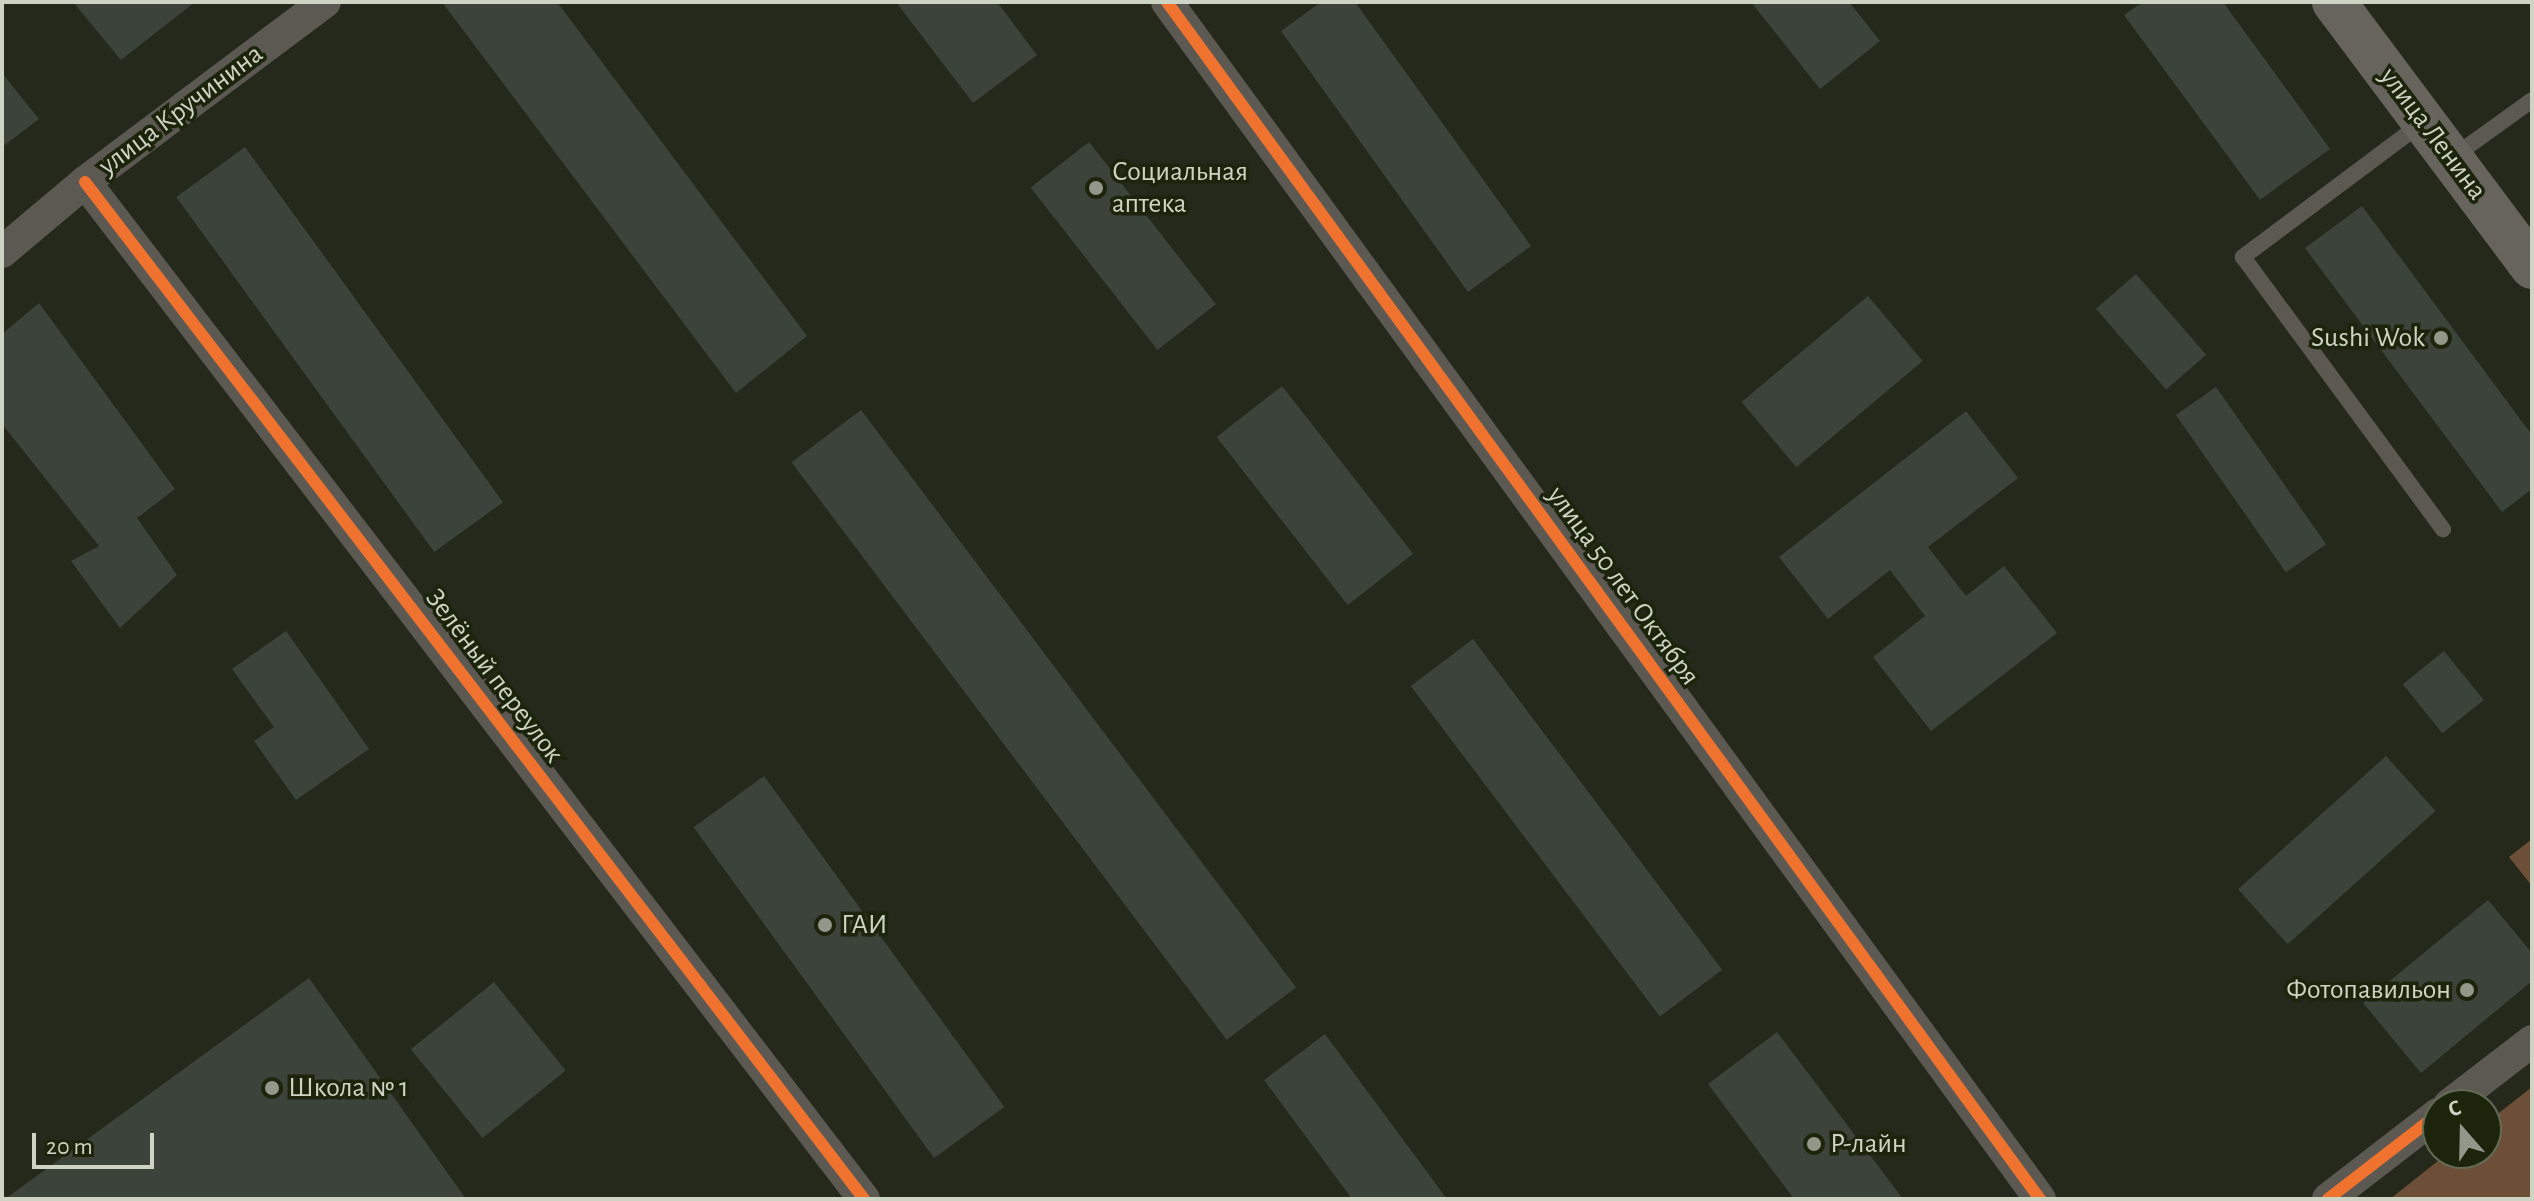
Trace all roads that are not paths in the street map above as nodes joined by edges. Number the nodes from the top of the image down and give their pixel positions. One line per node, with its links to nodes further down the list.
1 (325, 2): 7 (street, улица Кручинина)
2 (1167, 2): 15 (street, улица 50 лет Октября)
3 (2334, 2): 5 (main road, улица Ленина)
4 (2532, 100): 6 (lane)
5 (2423, 123): 6 (main road, улица Ленина); 10 (lane)
6 (2452, 158): 9 (main road, улица Ленина)
7 (85, 182): 8 (street, улица Кручинина); 14 (street, Зелёный переулок)
8 (2, 252)
9 (2532, 267)
10 (2443, 529)
11 (2532, 1041): 12 (street)
12 (2470, 1089)
13 (2422, 1126): 16 (street)
14 (864, 1199)
15 (2040, 1199)
16 (2328, 1199)

